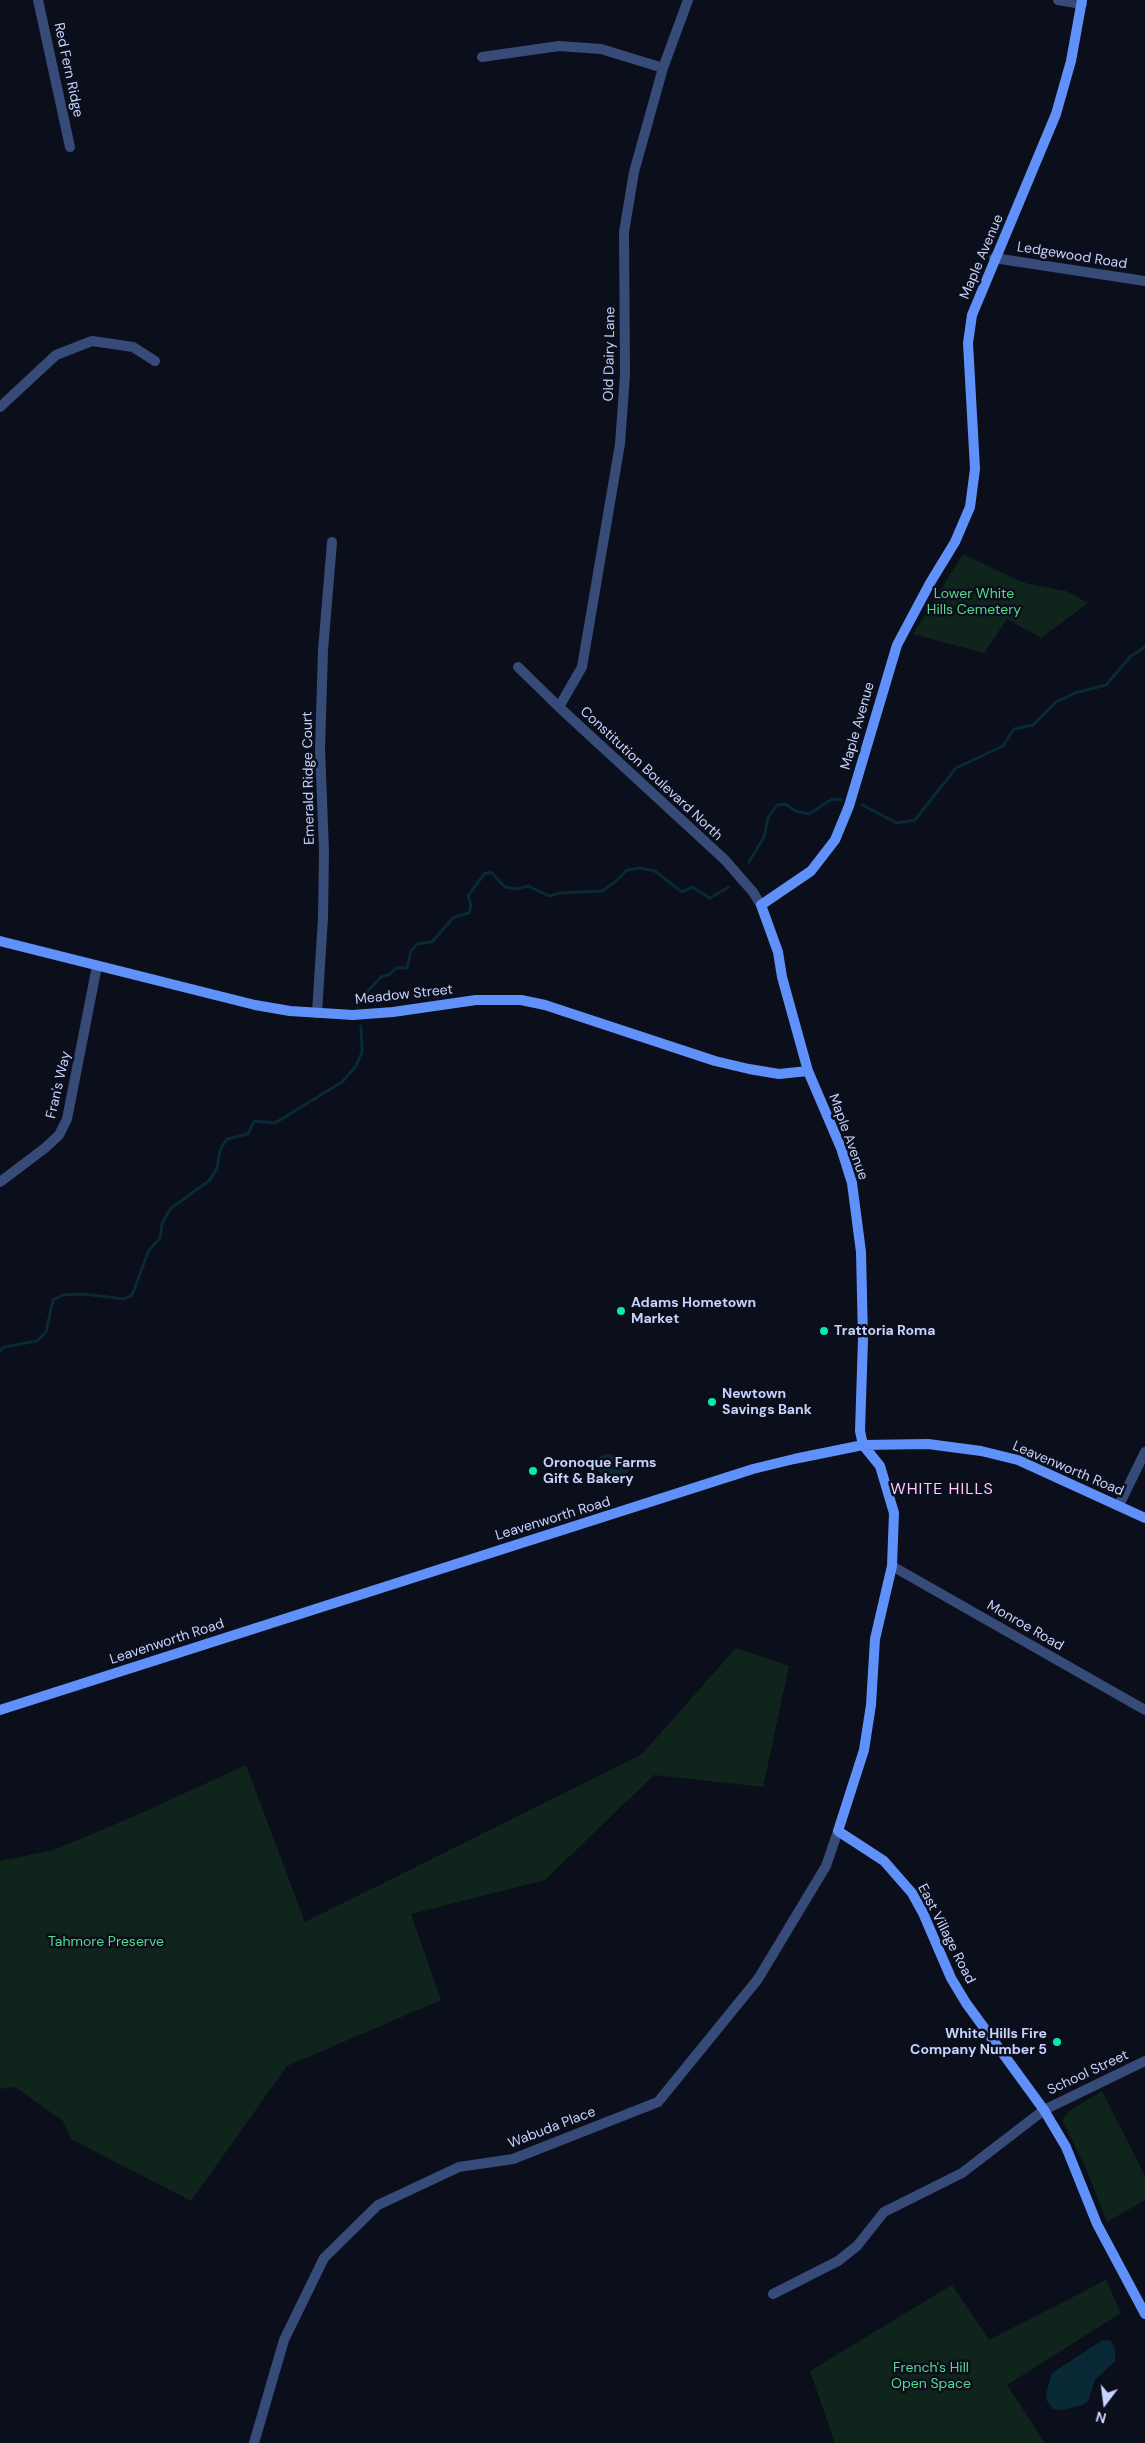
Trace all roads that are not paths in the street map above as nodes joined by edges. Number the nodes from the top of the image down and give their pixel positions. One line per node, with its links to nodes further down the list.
1 (38, 0): 7 (street, Red Fern Ridge)
2 (688, 0): 6 (street, Old Dairy Lane)
3 (1058, 0): 4 (street)
4 (1082, 2): 8 (main road, Maple Avenue)
5 (482, 57): 6 (street)
6 (662, 68): 14 (street, Old Dairy Lane)
7 (70, 147)
8 (994, 258): 9 (street, Ledgewood Road); 15 (main road, Maple Avenue)
9 (1145, 281)
10 (155, 361): 11 (street)
11 (0, 407)
12 (332, 542): 18 (street, Emerald Ridge Court)
13 (518, 667): 14 (street, Constitution Boulevard North)
14 (559, 707): 15 (street, Constitution Boulevard North)
15 (761, 905): 19 (main road, Maple Avenue)
16 (0, 941): 17 (main road, Meadow Street)
17 (97, 966): 18 (main road, Meadow Street); 20 (street, Fran's Way)
18 (317, 1014): 19 (main road, Meadow Street)
19 (808, 1072): 21 (main road, Maple Avenue)
20 (0, 1182)
21 (863, 1445): 23 (main road, Leavenworth Road); 25 (main road); 26 (main road, Leavenworth Road)
22 (1145, 1452): 23 (street)
23 (1119, 1505): 24 (main road, Leavenworth Road)
24 (1145, 1518)
25 (892, 1566): 27 (street, Monroe Road); 28 (main road)
26 (0, 1710)
27 (1145, 1710)
28 (838, 1831): 30 (main road, East Village Road); 33 (street, Wabuda Place)
29 (1145, 2062): 30 (street, School Street)
30 (1044, 2110): 31 (street, School Street); 32 (main road, East Village Road)
31 (773, 2294)
32 (1145, 2314)
33 (254, 2443)

